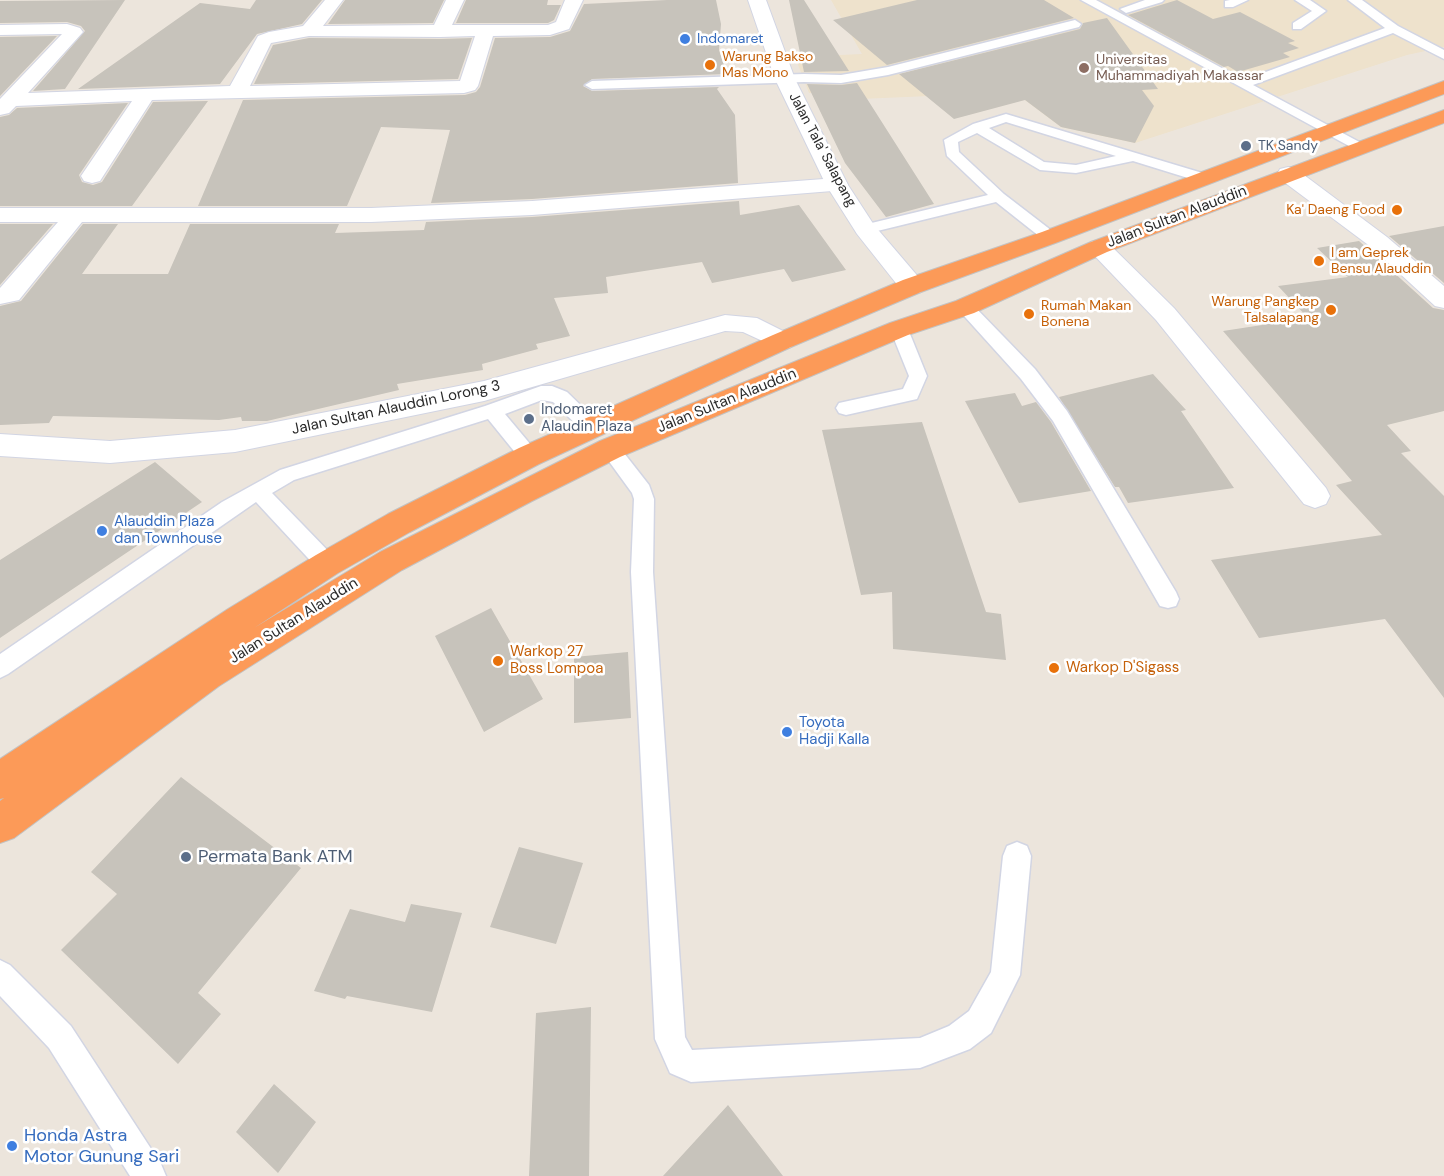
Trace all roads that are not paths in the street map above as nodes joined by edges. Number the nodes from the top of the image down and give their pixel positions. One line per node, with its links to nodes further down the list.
1 (334, 0): 17 (street)
2 (455, 0): 18 (street)
3 (573, 0): 19 (street)
4 (758, 0): 21 (street, Jalan Tala' Salapang)
5 (1087, 0): 12 (lane)
6 (1112, 0): 12 (lane)
7 (1158, 0): 12 (lane)
8 (1242, 0): 11 (lane)
9 (1302, 0): 14 (lane)
10 (1354, 0): 15 (lane)
11 (1229, 4)
12 (1120, 12): 30 (lane)
13 (1075, 24): 21 (lane)
14 (1297, 26)
15 (1394, 29): 20 (lane); 22 (lane)
16 (0, 30): 27 (street)
17 (309, 31): 18 (street); 25 (street)
18 (440, 32): 19 (street)
19 (485, 32): 25 (street)
20 (1444, 55)
21 (785, 80): 23 (lane); 36 (street, Jalan Tala' Salapang)
22 (1249, 82)
23 (592, 85)
24 (1444, 87): 30 (highway, Jalan Sultan Alauddin)
25 (237, 93): 26 (street)
26 (146, 94): 27 (street); 34 (street)
27 (5, 106)
28 (1444, 116): 31 (highway, Jalan Sultan Alauddin)
29 (978, 127): 32 (lane); 32 (lane); 37 (lane)
30 (1329, 130): 31 (lane); 35 (highway, Jalan Sultan Alauddin)
31 (1360, 148): 33 (highway, Jalan Sultan Alauddin)
32 (1134, 157): 35 (lane)
33 (1288, 174): 42 (highway, Jalan Sultan Alauddin); 45 (street)
34 (92, 176)
35 (1204, 178): 41 (highway, Jalan Sultan Alauddin)
36 (837, 185): 39 (street); 40 (street, Jalan Tala' Salapang)
37 (999, 197): 40 (lane); 41 (lane)
38 (0, 215): 39 (street)
39 (75, 216): 44 (street)
40 (864, 229): 43 (street, Jalan Tala' Salapang)
41 (1050, 237): 43 (highway, Jalan Sultan Alauddin)
42 (1099, 247): 46 (highway, Jalan Sultan Alauddin); 56 (street)
43 (912, 286): 48 (highway, Jalan Sultan Alauddin)
44 (0, 296)
45 (1444, 300)
46 (965, 307): 47 (highway, Jalan Sultan Alauddin); 58 (lane)
47 (899, 329): 49 (lane); 53 (highway, Jalan Sultan Alauddin)
48 (782, 341): 51 (highway, Jalan Sultan Alauddin); 52 (street, Jalan Sultan Alauddin Lorong 3)
49 (846, 408)
50 (492, 411): 51 (lane); 54 (lane); 55 (lane)
51 (591, 427): 53 (highway); 54 (highway, Jalan Sultan Alauddin)
52 (0, 445)
53 (610, 449): 61 (highway, Jalan Sultan Alauddin); 62 (lane)
54 (529, 456): 57 (highway, Jalan Sultan Alauddin)
55 (258, 491): 57 (lane); 59 (lane)
56 (1315, 496)
57 (327, 564): 60 (highway, Jalan Sultan Alauddin)
58 (1168, 599)
59 (0, 667)
60 (0, 781)
61 (0, 824)
62 (1017, 856)
63 (0, 975): 64 (lane)
64 (149, 1176)

